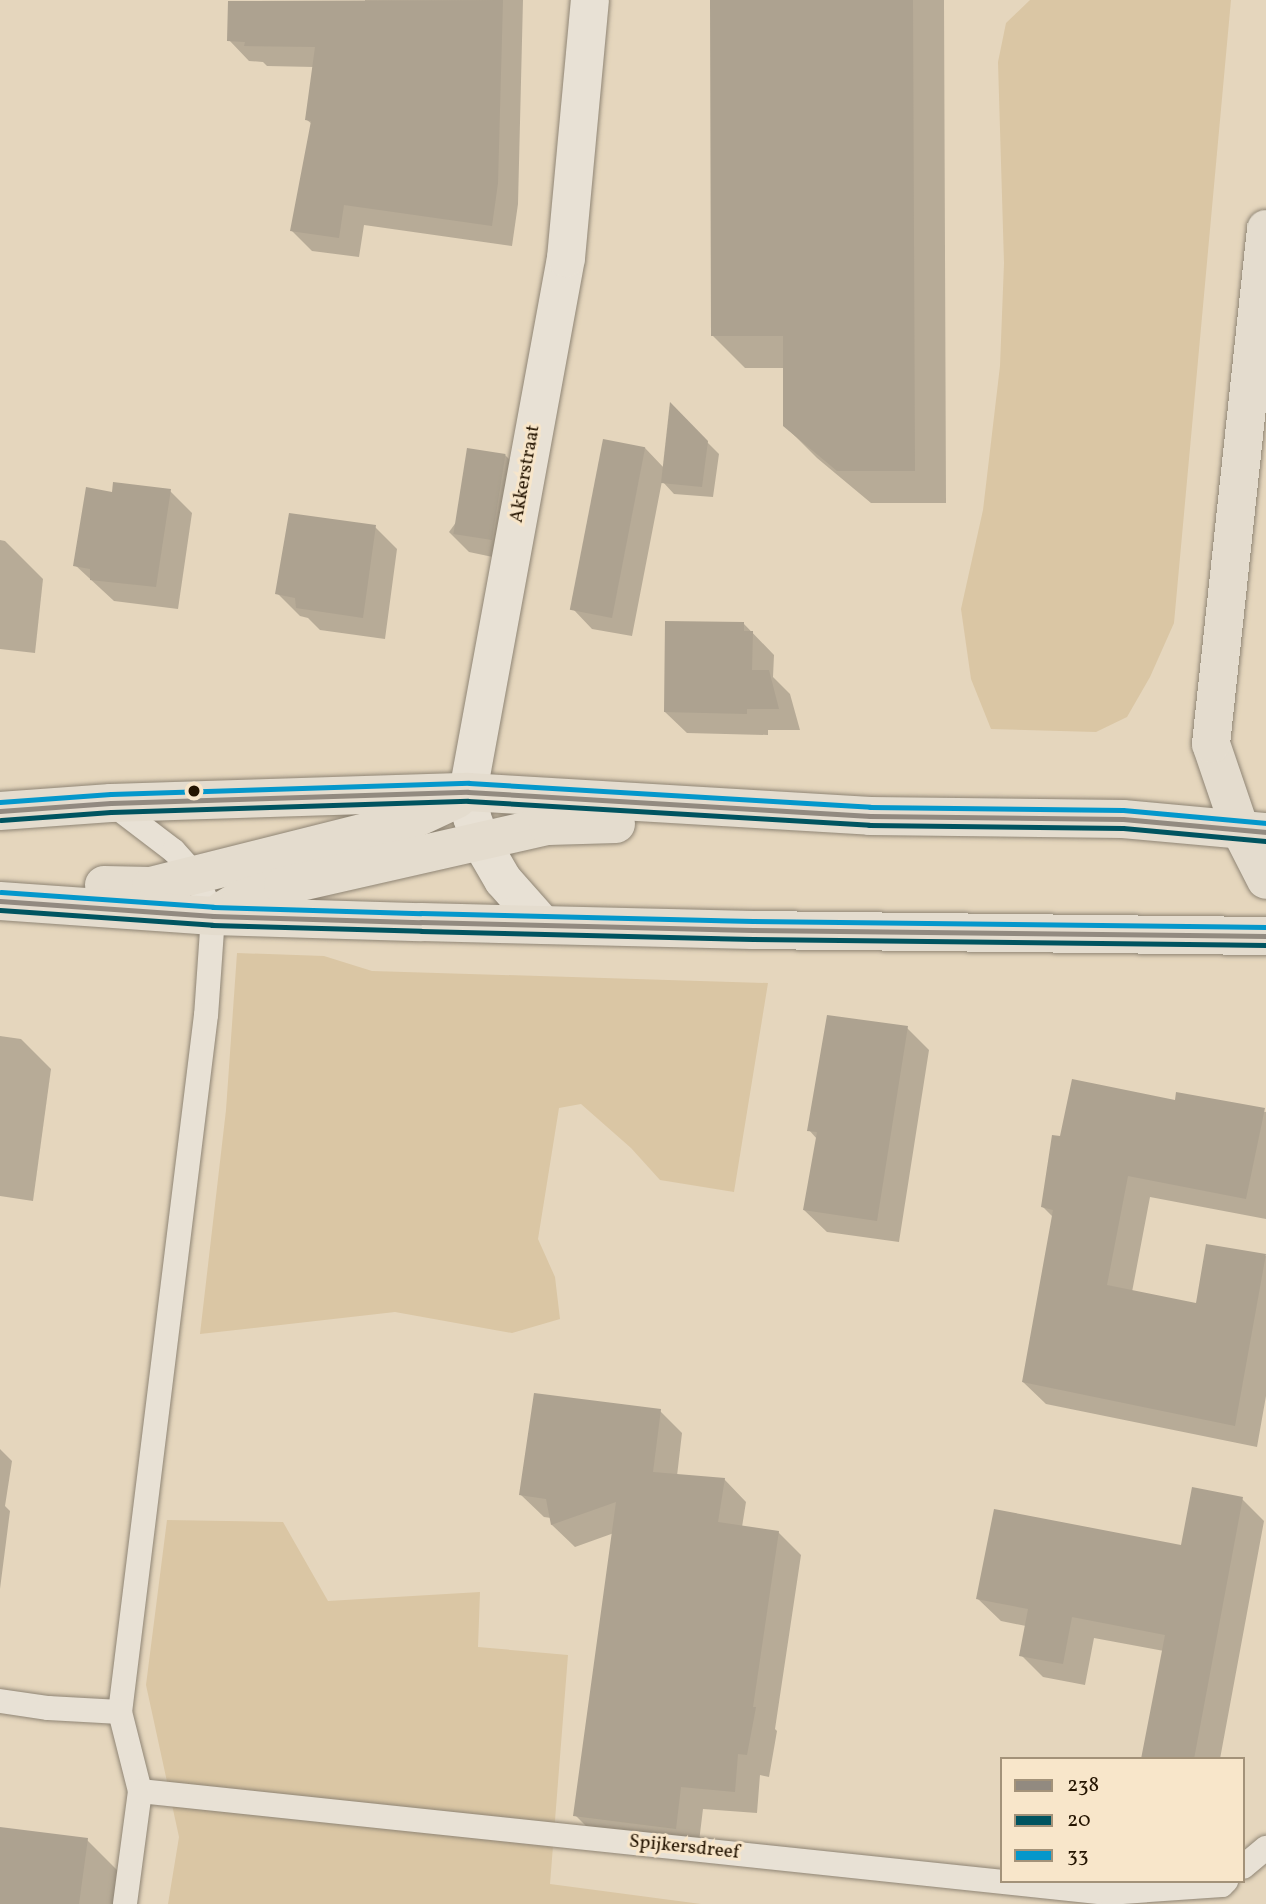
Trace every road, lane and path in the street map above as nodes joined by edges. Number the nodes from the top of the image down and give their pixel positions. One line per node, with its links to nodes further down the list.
1 (590, 0): 3 (street, Akkerstraat)
2 (1266, 229): 7 (main road)
3 (468, 792): 4 (main road); 6 (main road); 8 (street, Akkerstraat); 9 (main road)
4 (111, 803): 5 (main road); 9 (lane)
5 (0, 811)
6 (870, 816): 7 (main road); 8 (main road)
7 (1253, 831): 10 (main road)
8 (481, 842): 12 (main road); 13 (street, Akkerstraat)
9 (195, 874): 11 (main road); 12 (lane)
10 (1266, 880)
11 (0, 900): 12 (main road)
12 (213, 916): 13 (main road); 16 (lane)
13 (543, 925): 14 (main road)
14 (1266, 936)
15 (0, 1701): 16 (lane)
16 (120, 1712): 17 (lane)
17 (140, 1790): 20 (lane, Spijkersdreef); 23 (lane)
18 (1266, 1848): 19 (lane)
19 (1245, 1865)
20 (1000, 1882)
21 (1006, 1883): 22 (lane, Spijkersdreef)
22 (1224, 1883)
23 (125, 1904)

